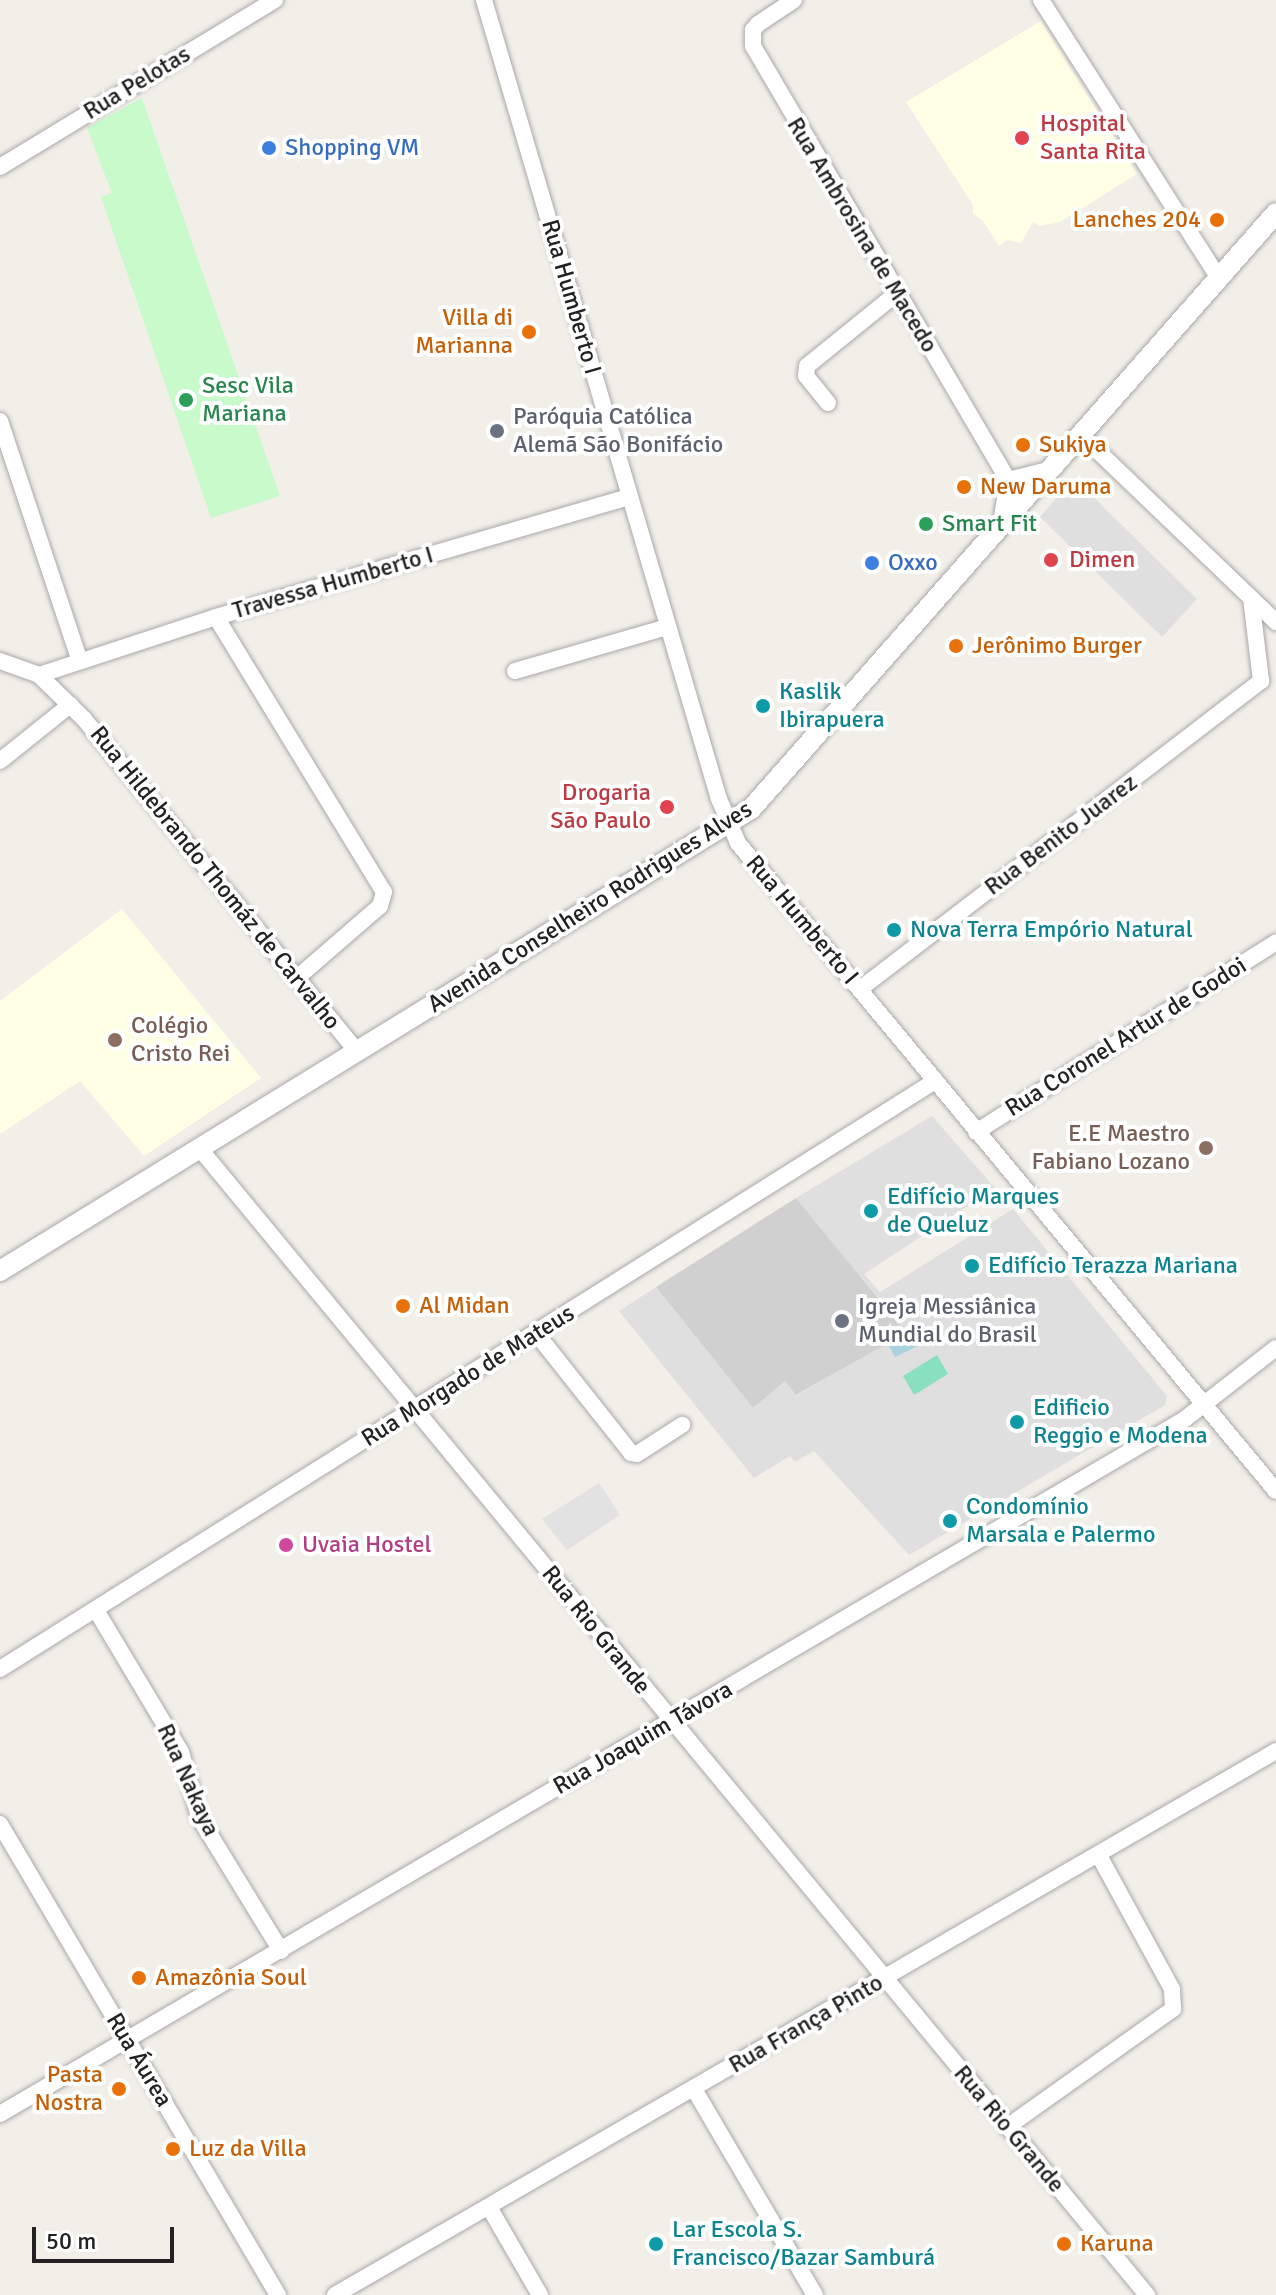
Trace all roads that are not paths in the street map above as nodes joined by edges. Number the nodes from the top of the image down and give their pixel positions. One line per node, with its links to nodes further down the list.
1 (275, 0): 5 (street, Rua Pelotas)
2 (484, 0): 14 (street, Rua Humberto I)
3 (794, 0): 8 (street, Rua Ambrosina de Macedo)
4 (1041, 0): 7 (street)
5 (0, 167)
6 (1276, 213): 7 (street, Avenida Conselheiro Rodrigues Alves)
7 (1219, 278): 11 (street, Avenida Conselheiro Rodrigues Alves)
8 (896, 294): 9 (street); 13 (street, Rua Ambrosina de Macedo)
9 (828, 403)
10 (0, 421): 20 (street)
11 (1080, 434): 12 (street, Avenida Conselheiro Rodrigues Alves); 16 (street)
12 (1048, 470): 13 (street); 15 (street, Avenida Conselheiro Rodrigues Alves)
13 (1008, 480): 15 (street)
14 (629, 497): 17 (street, Travessa Humberto I); 19 (street, Rua Humberto I)
15 (1001, 523): 27 (street, Avenida Conselheiro Rodrigues Alves)
16 (1251, 598): 18 (street); 24 (street)
17 (216, 617): 20 (street, Travessa Humberto I); 29 (street)
18 (1276, 622)
19 (667, 627): 22 (street); 27 (street, Rua Humberto I)
20 (79, 659): 23 (street, Travessa Humberto I)
21 (0, 661): 23 (street)
22 (515, 671)
23 (39, 675): 25 (street, Rua Hildebrando Thomáz de Carvalho)
24 (1269, 681): 30 (street, Rua Benito Juarez)
25 (70, 705): 26 (street); 29 (street, Rua Hildebrando Thomáz de Carvalho)
26 (0, 761)
27 (729, 824): 30 (street, Rua Humberto I); 31 (street, Avenida Conselheiro Rodrigues Alves)
28 (1276, 942): 33 (street, Rua Coronel Artur de Godoi)
29 (297, 978): 31 (street, Rua Hildebrando Thomáz de Carvalho)
30 (860, 989): 32 (street, Rua Humberto I)
31 (358, 1052): 34 (street, Avenida Conselheiro Rodrigues Alves)
32 (935, 1081): 33 (street, Rua Humberto I); 36 (street, Rua Morgado de Mateus)
33 (976, 1132): 38 (street, Rua Humberto I)
34 (200, 1149): 35 (street, Avenida Conselheiro Rodrigues Alves); 39 (street, Rua Rio Grande)
35 (0, 1271)
36 (536, 1333): 39 (street, Rua Morgado de Mateus); 40 (street)
37 (1276, 1348): 38 (street, Rua Joaquim Távora)
38 (1205, 1406): 41 (street, Rua Humberto I); 44 (street, Rua Joaquim Távora)
39 (417, 1410): 42 (street, Rua Morgado de Mateus); 44 (street, Rua Rio Grande)
40 (682, 1425)
41 (1276, 1491)
42 (96, 1610): 43 (street, Rua Morgado de Mateus); 48 (street, Rua Nakaya)
43 (0, 1669)
44 (670, 1722): 48 (street, Rua Joaquim Távora); 49 (street, Rua Rio Grande)
45 (1276, 1751): 47 (street, Rua França Pinto)
46 (0, 1824): 50 (street, Rua Áurea)
47 (1098, 1854): 49 (street, Rua França Pinto); 53 (street)
48 (281, 1951): 50 (street, Rua Joaquim Távora)
49 (884, 1978): 51 (street, Rua França Pinto); 53 (street, Rua Rio Grande)
50 (128, 2040): 52 (street, Rua Joaquim Távora); 55 (street, Rua Áurea)
51 (694, 2089): 54 (street, Rua França Pinto); 58 (street)
52 (0, 2114)
53 (1007, 2127): 59 (street, Rua Rio Grande)
54 (489, 2207): 56 (street, Rua França Pinto); 57 (street)
55 (278, 2295)
56 (335, 2295)
57 (540, 2295)
58 (815, 2295)
59 (1147, 2295)

